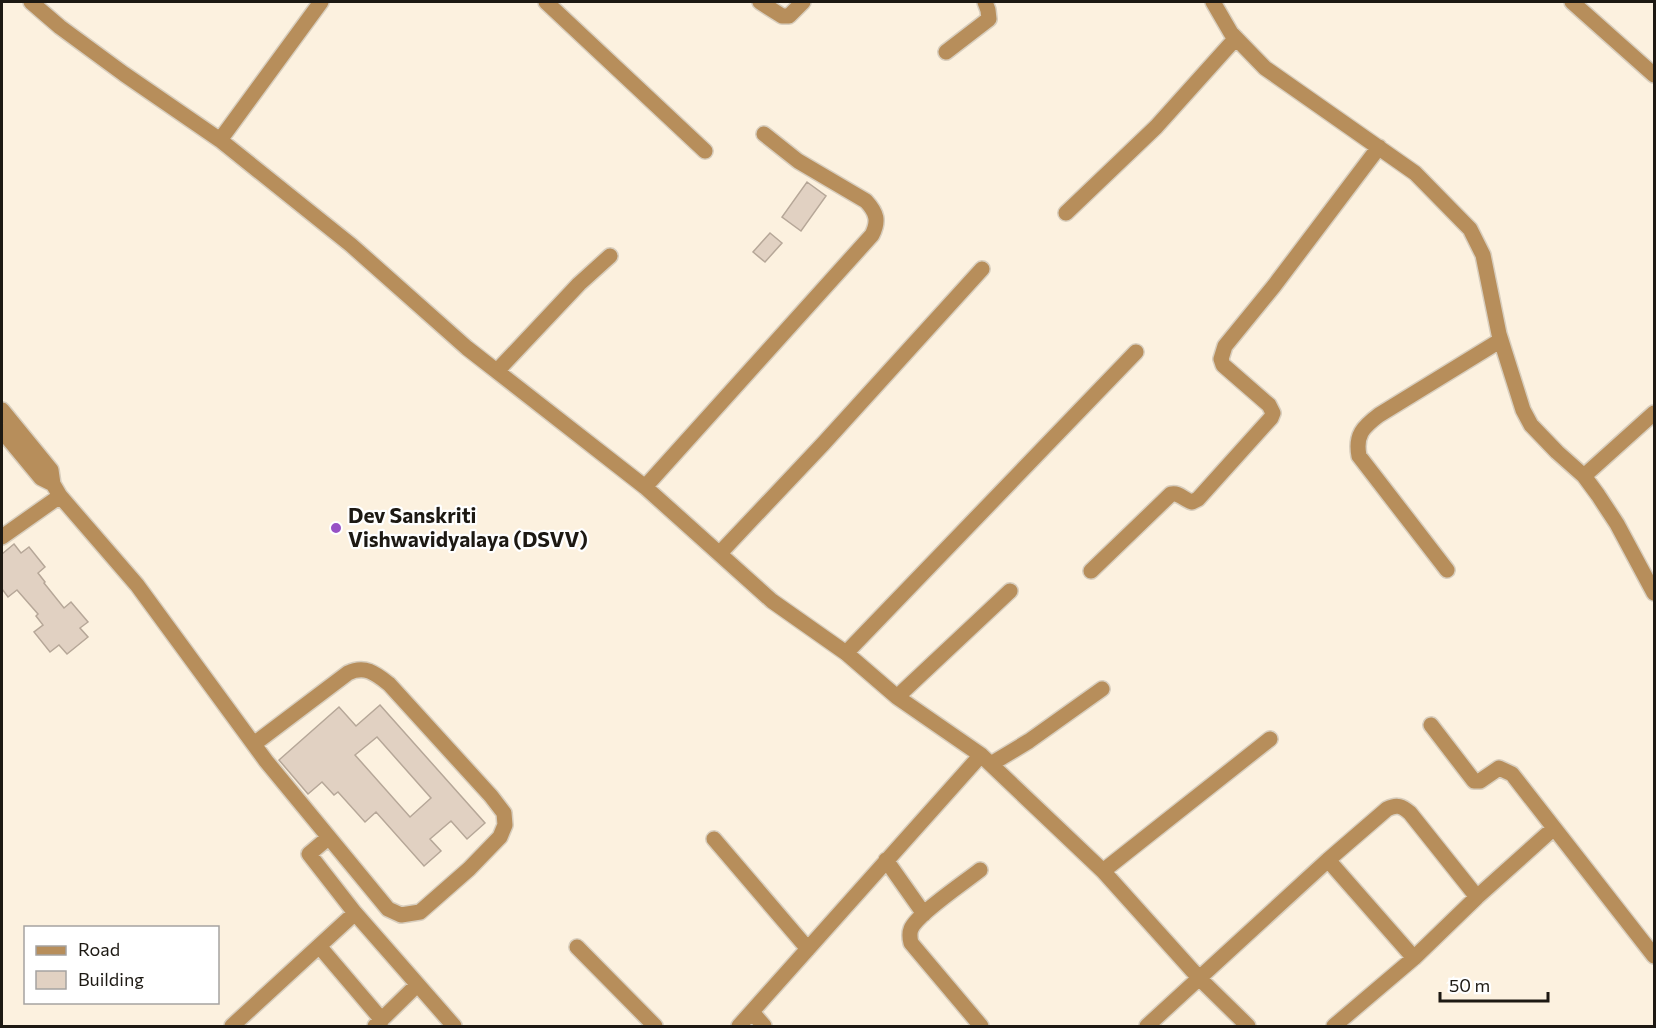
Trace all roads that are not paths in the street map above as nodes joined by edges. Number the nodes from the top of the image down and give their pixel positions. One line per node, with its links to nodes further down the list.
1 (31, 2): 13 (street)
2 (320, 2): 13 (street)
3 (546, 2): 15 (street)
4 (760, 2): 5 (street)
5 (803, 2)
6 (985, 2): 10 (street)
7 (1213, 2): 9 (street)
8 (1572, 2): 11 (street)
9 (1236, 38): 14 (street); 16 (street)
10 (945, 52)
11 (1654, 75)
12 (764, 134): 26 (street)
13 (220, 140): 21 (street)
14 (1378, 147): 19 (street); 31 (street)
15 (705, 151)
16 (1066, 213)
17 (610, 256): 21 (street)
18 (982, 269): 29 (street)
19 (1501, 340): 25 (street); 30 (street)
20 (1136, 352): 34 (street)
21 (497, 371): 26 (street)
22 (2, 410): 27 (street)
23 (1654, 413): 25 (street)
24 (2, 431): 27 (street)
25 (1584, 476): 33 (street)
26 (645, 487): 29 (street)
27 (57, 490): 28 (street); 39 (street)
28 (2, 537)
29 (720, 553): 34 (street)
30 (1447, 570)
31 (1091, 571)
32 (1010, 591): 36 (street)
33 (1654, 593)
34 (846, 653): 36 (street)
35 (1102, 689): 40 (street)
36 (897, 698): 40 (street)
37 (1431, 725): 41 (street)
38 (1270, 739): 47 (street)
39 (254, 744): 42 (street); 42 (street)
40 (986, 760): 44 (street); 47 (street)
41 (1554, 828): 48 (street); 54 (street)
42 (328, 838): 49 (street)
43 (714, 839): 53 (street)
44 (886, 860): 50 (street); 53 (street)
45 (1328, 860): 48 (street); 55 (street); 56 (street)
46 (980, 870): 50 (street)
47 (1103, 871): 56 (street)
48 (1477, 897): 55 (street)
49 (355, 913): 51 (street); 57 (street)
50 (924, 914): 65 (street)
51 (319, 946): 59 (street); 60 (street)
52 (577, 947): 62 (street)
53 (808, 949): 58 (street)
54 (1654, 957)
55 (1414, 958): 68 (street)
56 (1200, 979): 66 (street); 67 (street)
57 (417, 985): 59 (street); 61 (street)
58 (752, 1012): 63 (street); 64 (street)
59 (379, 1023)
60 (232, 1026)
61 (454, 1026)
62 (655, 1026)
63 (739, 1026)
64 (764, 1026)
65 (981, 1026)
66 (1147, 1026)
67 (1248, 1026)
68 (1334, 1026)

